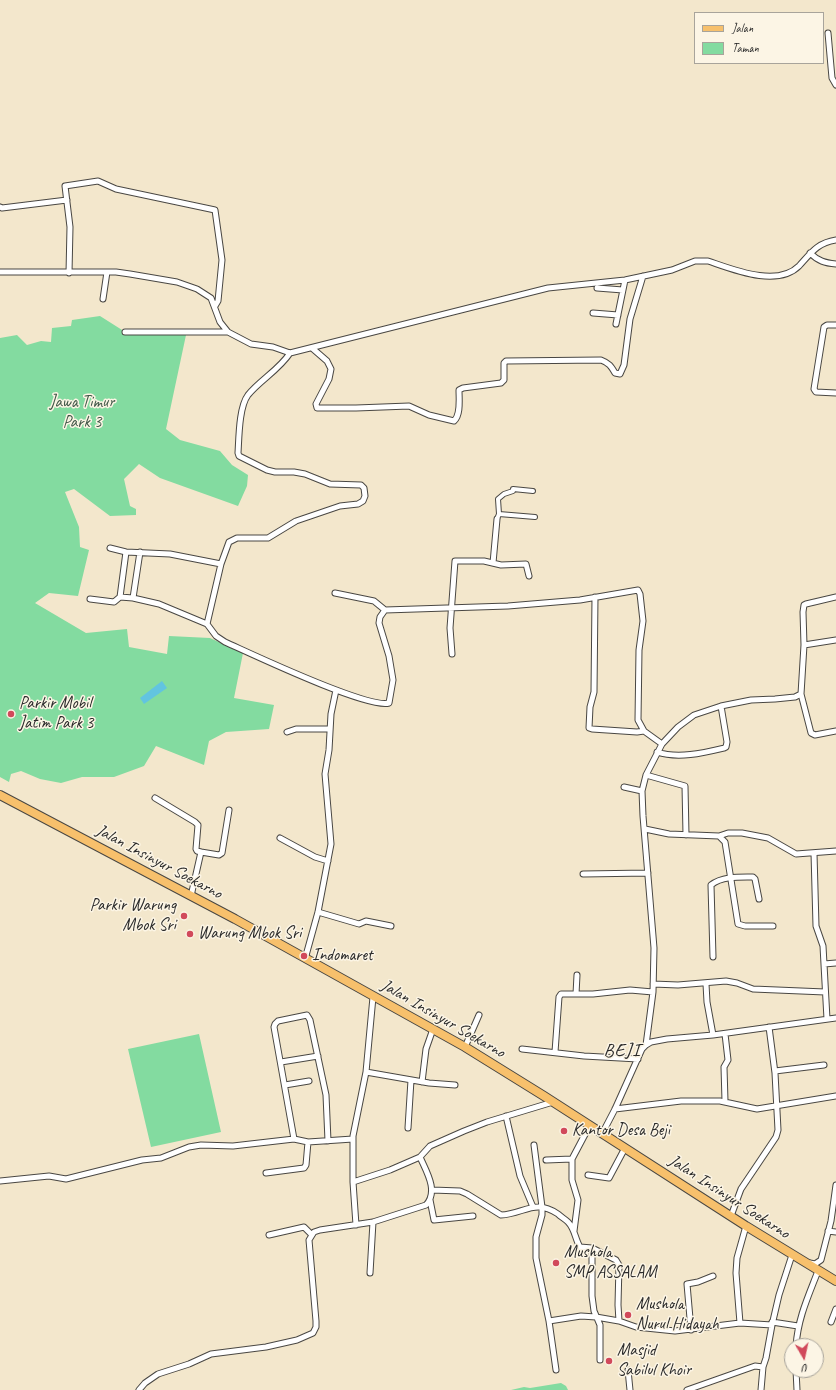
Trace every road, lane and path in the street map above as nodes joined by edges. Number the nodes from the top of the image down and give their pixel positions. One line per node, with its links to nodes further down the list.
1 (828, 33): 2 (street)
2 (836, 85)
3 (67, 200): 4 (street); 10 (street); 16 (street)
4 (1, 209)
5 (836, 240): 6 (street)
6 (810, 253): 7 (street); 11 (street)
7 (836, 264)
8 (0, 272): 10 (street)
9 (107, 272): 10 (street); 15 (street); 16 (street)
10 (69, 273)
11 (643, 276): 12 (street); 23 (street)
12 (625, 280): 14 (street); 23 (street)
13 (597, 288): 14 (street)
14 (623, 290): 18 (street)
15 (103, 299)
16 (215, 306): 22 (street)
17 (593, 313): 18 (street)
18 (618, 315): 19 (street)
19 (616, 324)
20 (836, 325): 25 (street)
21 (125, 332): 22 (street)
22 (228, 332): 24 (street)
23 (312, 348): 24 (street)
24 (290, 353): 33 (street)
25 (836, 393)
26 (533, 491): 27 (street)
27 (498, 516): 28 (street); 32 (street)
28 (535, 518)
29 (110, 548): 30 (street)
30 (126, 552): 31 (street); 36 (street)
31 (140, 552): 33 (street); 39 (street)
32 (493, 563): 34 (street); 41 (street)
33 (221, 564): 43 (street)
34 (529, 576)
35 (335, 593): 42 (street)
36 (120, 597): 39 (street); 40 (street)
37 (595, 597): 41 (street); 51 (street); 51 (street)
38 (836, 597): 45 (street)
39 (134, 598): 43 (street)
40 (90, 599)
41 (451, 608): 42 (street); 46 (street)
42 (385, 610): 47 (street)
43 (207, 624): 47 (street)
44 (836, 640): 45 (street)
45 (804, 645): 48 (street)
46 (452, 654)
47 (336, 690): 50 (street)
48 (801, 694): 49 (street); 52 (street)
49 (721, 706): 54 (street); 55 (street)
50 (330, 729): 53 (street); 69 (street)
51 (644, 731): 54 (street)
52 (836, 731)
53 (287, 732)
54 (662, 744): 55 (street)
55 (658, 752): 56 (street)
56 (646, 775): 58 (street); 63 (street)
57 (624, 787): 58 (street)
58 (642, 791): 62 (street)
59 (0, 795): 73 (main road, Jalan Insinyur Soekarno)
60 (155, 798): 67 (street)
61 (230, 810): 67 (street)
62 (644, 829): 63 (street); 70 (street)
63 (686, 835): 64 (street)
64 (719, 836): 68 (street); 72 (street)
65 (280, 838): 69 (street)
66 (836, 851): 68 (street)
67 (201, 852): 73 (street)
68 (814, 853): 81 (street)
69 (328, 861): 75 (street)
70 (648, 873): 71 (street); 83 (street)
71 (583, 874)
72 (731, 878): 74 (street); 77 (street); 78 (street)
73 (191, 896): 79 (main road, Jalan Insinyur Soekarno)
74 (758, 899)
75 (318, 912): 76 (street); 79 (street)
76 (391, 926)
77 (773, 926)
78 (713, 956)
79 (305, 959): 88 (main road, Jalan Insinyur Soekarno)
80 (836, 963): 81 (street)
81 (824, 964): 86 (street)
82 (577, 975): 87 (street)
83 (653, 984): 84 (street); 85 (street)
84 (706, 984): 86 (street); 95 (street)
85 (653, 992): 87 (street); 96 (street)
86 (825, 992): 91 (street)
87 (576, 994): 99 (street)
88 (373, 997): 93 (main road, Jalan Insinyur Soekarno); 105 (street)
89 (479, 1015): 97 (street)
90 (836, 1018): 91 (street)
91 (826, 1019): 92 (street)
92 (769, 1027): 94 (street); 104 (street)
93 (433, 1029): 97 (main road, Jalan Insinyur Soekarno); 108 (street)
94 (725, 1034): 95 (street); 112 (street)
95 (713, 1036): 96 (street)
96 (646, 1044): 101 (street)
97 (465, 1047): 113 (main road, Jalan Insinyur Soekarno)
98 (522, 1049): 99 (street)
99 (555, 1052): 101 (street)
100 (318, 1056): 102 (street); 102 (street); 122 (street)
101 (638, 1058): 115 (street)
102 (282, 1062): 109 (street)
103 (824, 1065): 104 (street)
104 (775, 1071): 114 (street)
105 (366, 1072): 106 (street); 121 (street)
106 (411, 1080): 108 (street); 118 (street)
107 (309, 1081): 109 (street)
108 (422, 1082): 110 (street)
109 (285, 1085): 120 (street)
110 (455, 1085)
111 (836, 1096): 114 (street)
112 (725, 1101): 114 (street); 115 (street)
113 (554, 1102): 116 (street); 117 (main road, Jalan Insinyur Soekarno)
114 (776, 1105): 139 (street)
115 (615, 1109): 119 (street)
116 (506, 1116): 126 (street); 137 (street)
117 (590, 1125): 119 (main road, Jalan Insinyur Soekarno); 127 (street)
118 (408, 1128)
119 (602, 1134): 125 (main road, Jalan Insinyur Soekarno)
120 (294, 1139): 123 (street); 131 (street)
121 (353, 1139): 122 (street); 132 (street)
122 (328, 1141): 123 (street)
123 (308, 1142): 129 (street)
124 (534, 1145): 136 (street)
125 (625, 1148): 130 (street); 139 (main road, Jalan Insinyur Soekarno)
126 (420, 1157): 132 (street); 134 (street)
127 (572, 1159): 128 (street); 143 (street)
128 (546, 1160)
129 (266, 1173)
130 (588, 1175)
131 (0, 1181)
132 (353, 1182): 141 (street)
133 (836, 1185): 144 (street)
134 (432, 1190): 135 (street); 137 (street)
135 (430, 1200): 138 (street); 140 (street)
136 (542, 1206): 137 (street); 143 (street); 157 (street)
137 (533, 1207)
138 (473, 1216)
139 (731, 1216): 142 (main road, Jalan Insinyur Soekarno)
140 (373, 1222): 141 (street); 152 (street)
141 (356, 1225): 147 (street)
142 (746, 1226): 149 (main road, Jalan Insinyur Soekarno); 160 (street)
143 (574, 1231): 148 (street)
144 (828, 1231): 145 (street); 150 (street)
145 (836, 1232)
146 (269, 1235): 147 (street)
147 (312, 1235): 170 (street)
148 (592, 1248): 156 (street); 158 (street)
149 (792, 1255): 150 (main road, Jalan Insinyur Soekarno); 161 (street)
150 (805, 1263): 151 (main road, Jalan Insinyur Soekarno)
151 (818, 1271): 154 (main road, Jalan Insinyur Soekarno); 162 (street)
152 (370, 1273)
153 (713, 1276): 163 (street)
154 (836, 1281)
155 (836, 1308): 159 (street)
156 (596, 1316): 157 (street); 158 (street); 165 (street)
157 (549, 1321): 167 (street)
158 (619, 1321): 163 (street)
159 (831, 1322)
160 (740, 1323): 161 (street); 163 (street)
161 (772, 1324): 162 (street); 166 (street)
162 (798, 1326): 164 (street)
163 (691, 1330)
164 (797, 1338)
165 (600, 1360)
166 (763, 1367): 172 (street); 173 (street)
167 (556, 1370)
168 (628, 1370): 171 (street)
169 (796, 1378): 174 (street)
170 (139, 1390)
171 (630, 1390)
172 (687, 1390)
173 (760, 1390)
174 (797, 1390)

